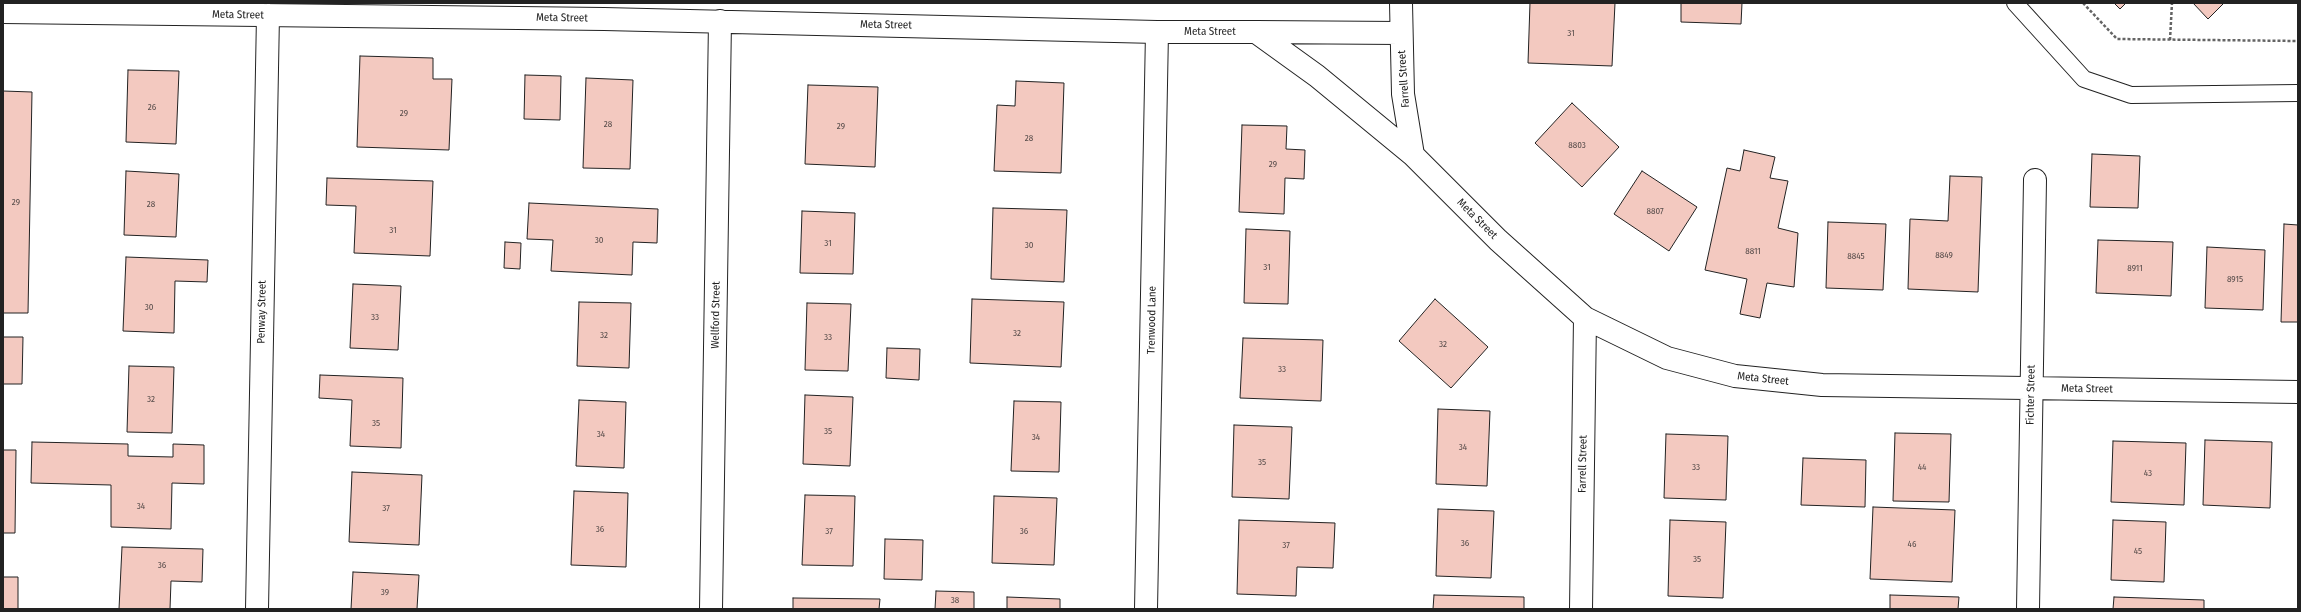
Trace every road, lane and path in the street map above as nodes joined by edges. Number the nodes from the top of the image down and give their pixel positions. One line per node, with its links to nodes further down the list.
1 (1401, 3): 11 (street, Farrell Street)
2 (2015, 3): 14 (lane)
3 (2083, 3): 12 (path)
4 (2172, 3): 12 (path)
5 (604, 11): 7 (street, Meta Street); 8 (street, Meta Street)
6 (3, 12): 7 (street, Meta Street)
7 (268, 15): 20 (street, Penway Street)
8 (720, 21): 9 (street, Meta Street); 21 (street, Wellford Street)
9 (1157, 32): 10 (street, Meta Street); 22 (street, Trenwood Lane)
10 (1256, 32): 11 (street); 15 (street, Meta Street)
11 (1400, 33): 15 (street, Farrell Street)
12 (2170, 40): 13 (path)
13 (2298, 41)
14 (2298, 93)
15 (1413, 155): 17 (street, Meta Street)
16 (2036, 180): 18 (street, Fichter Street)
17 (1585, 318): 18 (street, Meta Street); 23 (street, Farrell Street)
18 (2031, 389): 19 (street, Meta Street); 24 (street, Fichter Street)
19 (2298, 392)
20 (257, 609)
21 (711, 609)
22 (1146, 609)
23 (1581, 609)
24 (2028, 609)

